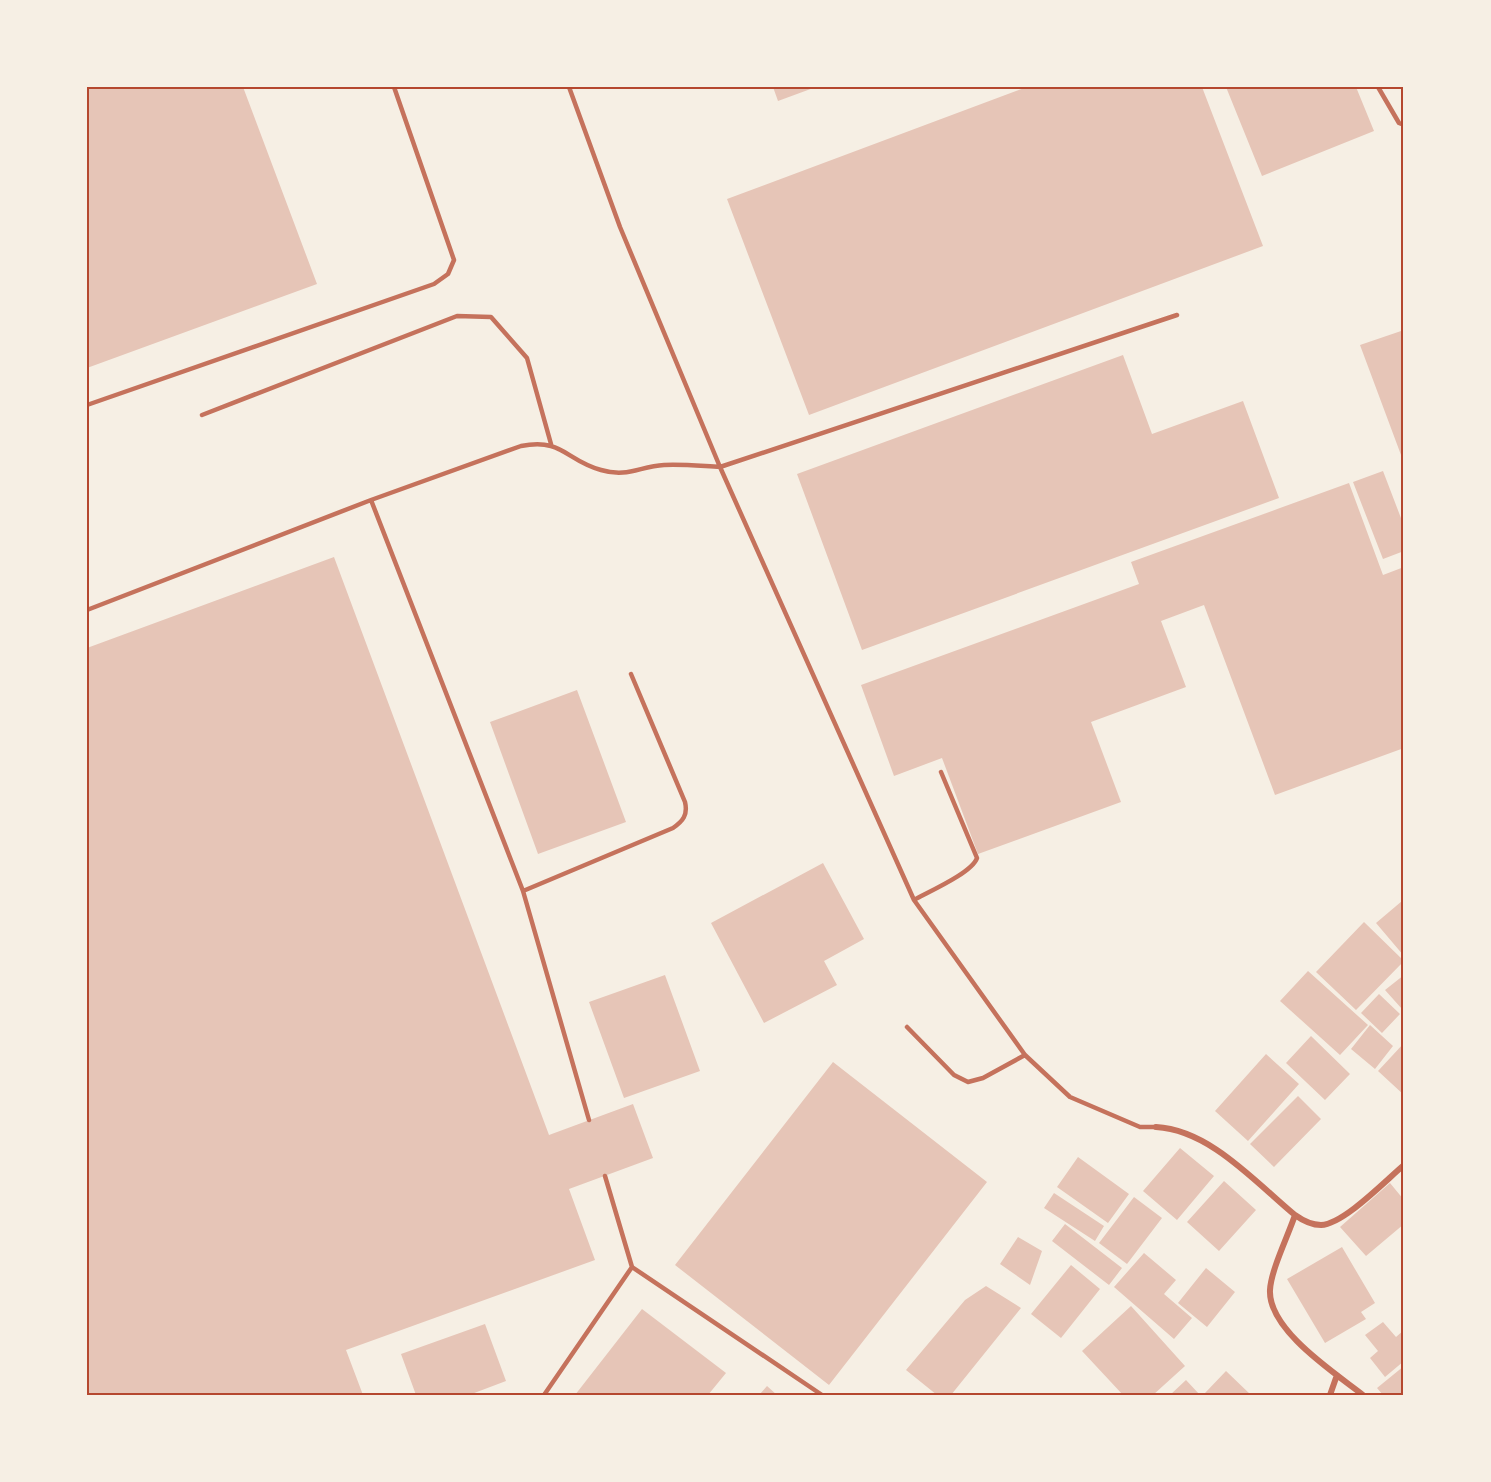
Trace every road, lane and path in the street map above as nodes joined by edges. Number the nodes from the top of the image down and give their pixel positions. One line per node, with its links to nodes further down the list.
1 (394, 87): 6 (lane)
2 (569, 87): 9 (lane)
3 (1378, 87): 4 (lane)
4 (1404, 125)
5 (1177, 315): 9 (lane)
6 (87, 405)
7 (202, 415): 8 (lane)
8 (551, 444): 9 (lane); 10 (lane)
9 (720, 467): 15 (lane)
10 (371, 500): 11 (lane); 14 (lane)
11 (87, 610)
12 (632, 674): 14 (lane)
13 (941, 772): 15 (lane)
14 (523, 891): 18 (lane)
15 (914, 900): 17 (lane)
16 (907, 1027): 17 (lane)
17 (1025, 1055): 19 (lane)
18 (589, 1120)
19 (1156, 1127): 22 (street)
20 (1404, 1165): 22 (street)
21 (605, 1176): 23 (lane)
22 (1295, 1215): 24 (street)
23 (632, 1267): 25 (lane); 26 (lane)
24 (1337, 1375): 27 (street); 28 (street)
25 (544, 1395)
26 (822, 1395)
27 (1330, 1395)
28 (1363, 1395)

